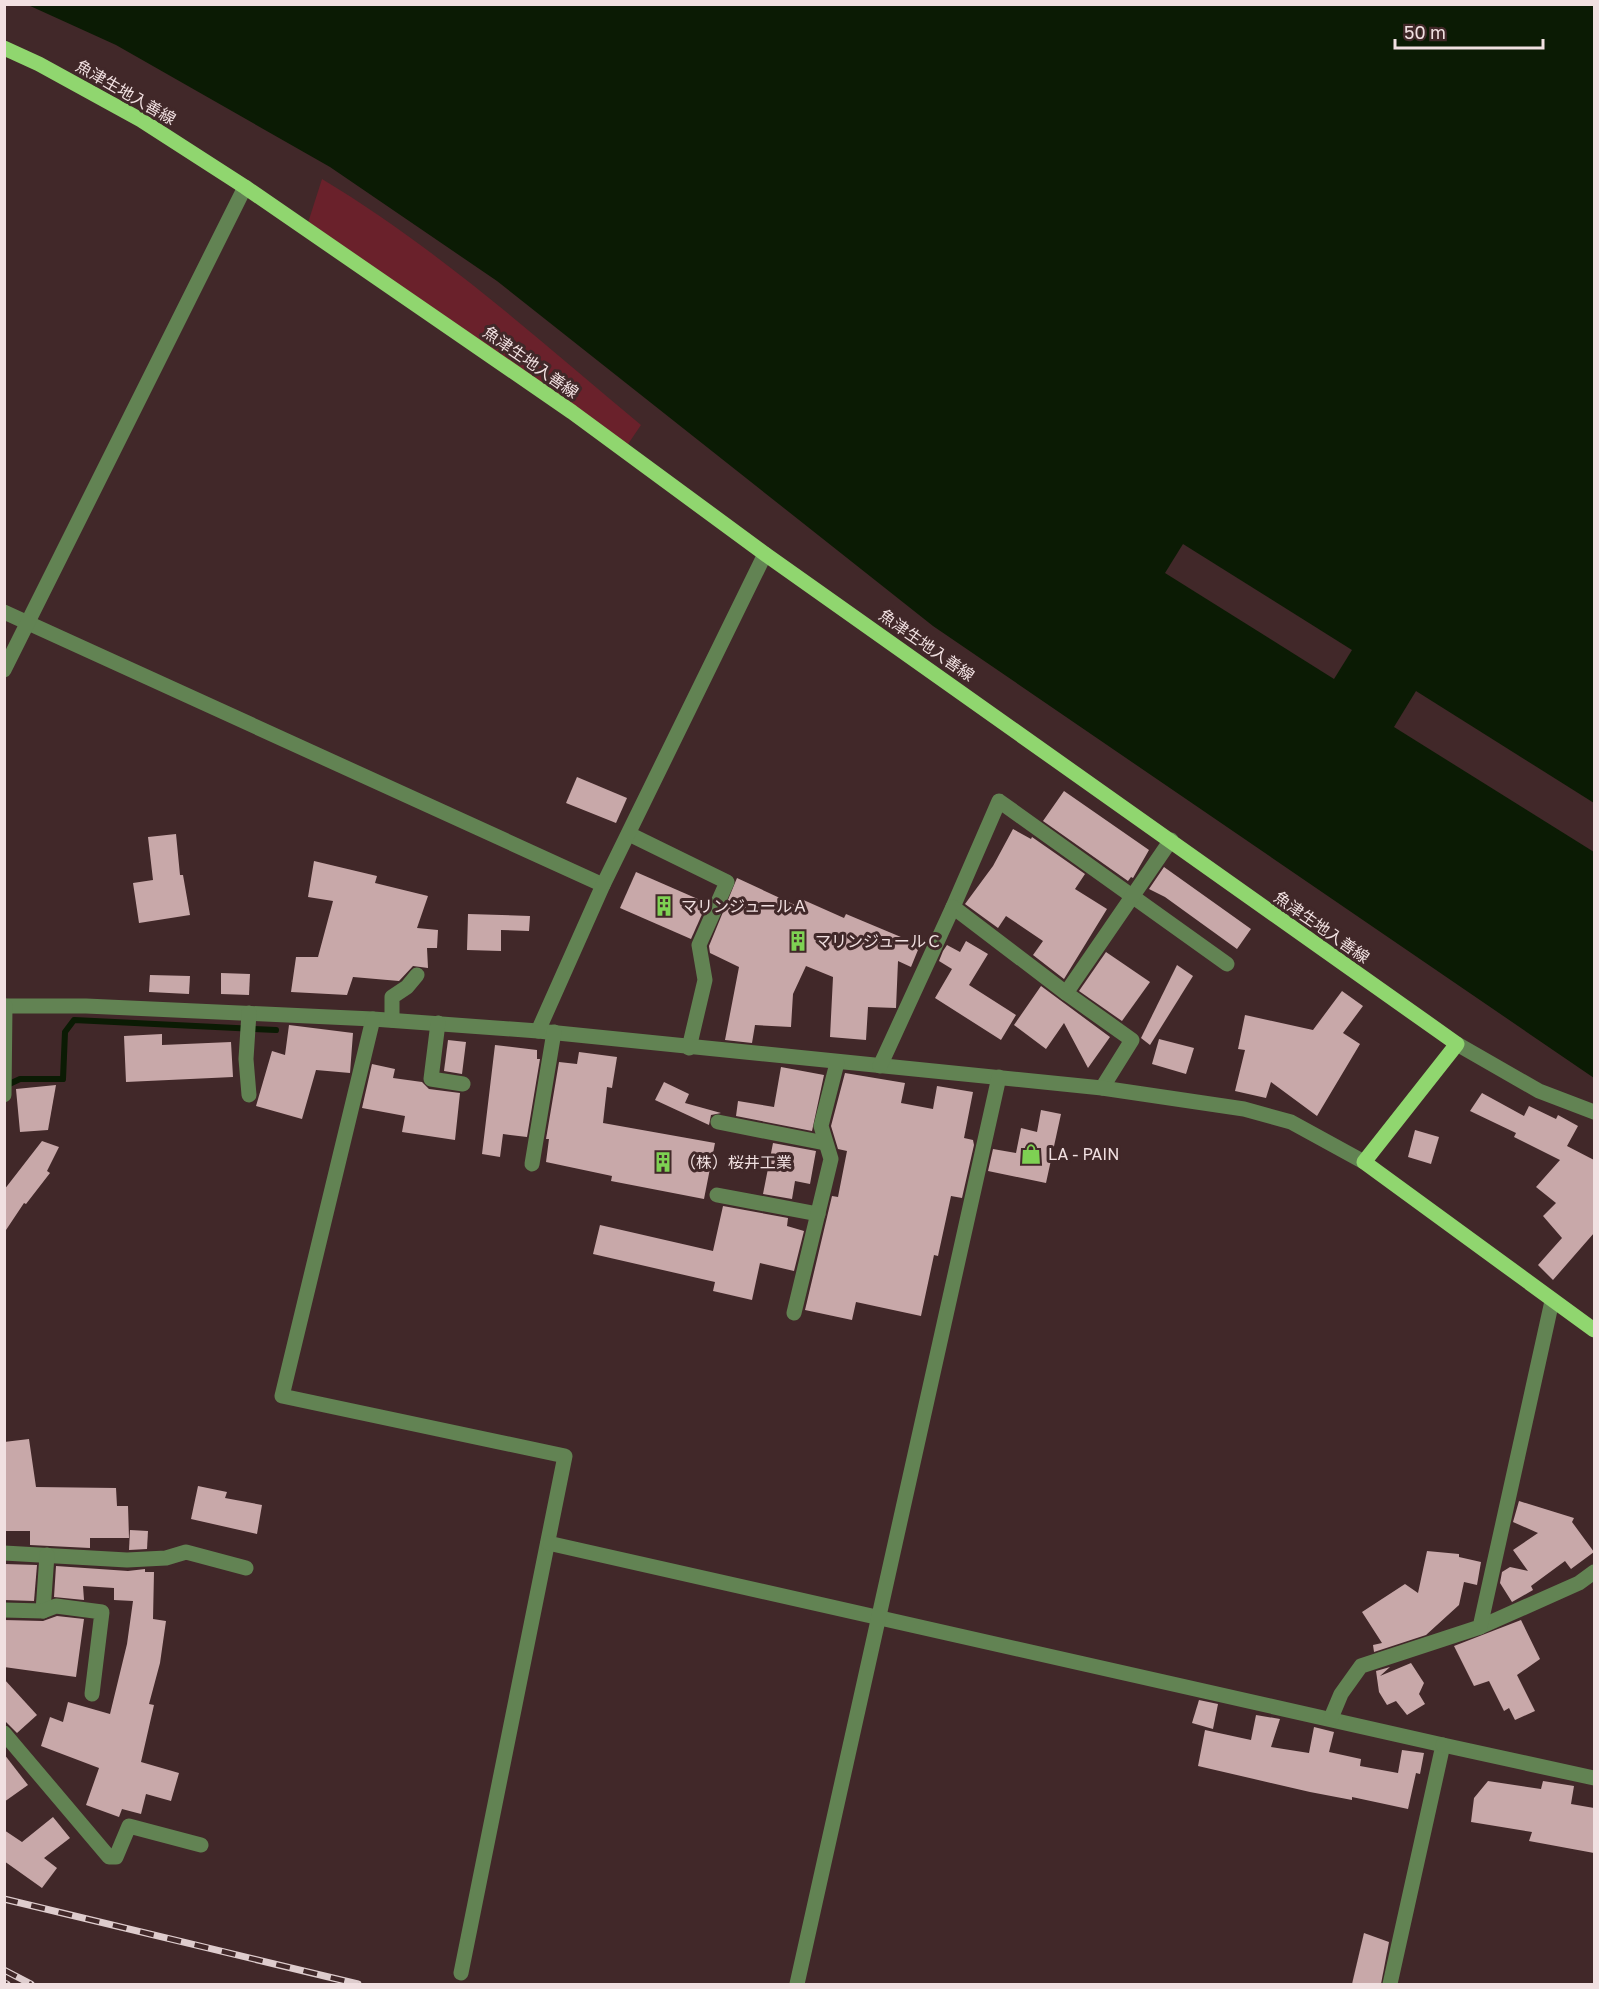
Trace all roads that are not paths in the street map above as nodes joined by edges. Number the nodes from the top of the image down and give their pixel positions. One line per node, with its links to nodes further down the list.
1 (4, 48): 2 (main road, 魚津生地入善線)
2 (245, 187): 3 (main road, 魚津生地入善線); 5 (street)
3 (765, 554): 7 (street); 8 (main road, 魚津生地入善線)
4 (4, 612): 5 (street)
5 (27, 622): 6 (street); 9 (street)
6 (4, 670)
7 (629, 834): 9 (street); 23 (street)
8 (1171, 840): 10 (street); 22 (main road, 魚津生地入善線)
9 (603, 885): 20 (street)
10 (1132, 897): 11 (street); 12 (street); 14 (street)
11 (953, 907): 14 (street); 25 (street)
12 (1227, 964)
13 (417, 975): 18 (street)
14 (1066, 993): 28 (street)
15 (5, 1006): 16 (street); 29 (street)
16 (249, 1013): 17 (street); 30 (street)
17 (373, 1019): 18 (street); 41 (street)
18 (392, 1020): 19 (street)
19 (438, 1023): 20 (street); 27 (street)
20 (538, 1030): 21 (street)
21 (554, 1032): 23 (street); 35 (street)
22 (1457, 1044): 31 (street); 34 (main road)
23 (689, 1048): 24 (street)
24 (837, 1063): 25 (street); 33 (street)
25 (880, 1066): 26 (street)
26 (999, 1077): 28 (street); 48 (street)
27 (463, 1084)
28 (1102, 1088): 34 (street)
29 (4, 1095)
30 (249, 1095)
31 (1594, 1112)
32 (718, 1122): 33 (street)
33 (825, 1143): 37 (street)
34 (1364, 1162): 38 (main road)
35 (532, 1164)
36 (717, 1195): 37 (street)
37 (818, 1214): 39 (street)
38 (1552, 1301): 40 (main road); 49 (street)
39 (794, 1313)
40 (1594, 1330)
41 (548, 1543): 48 (street); 56 (street)
42 (4, 1553): 43 (street)
43 (47, 1555): 44 (street); 47 (street)
44 (246, 1568)
45 (1594, 1572): 49 (street)
46 (4, 1610): 47 (street)
47 (43, 1611): 50 (street)
48 (877, 1618): 51 (street); 57 (street)
49 (1480, 1627): 51 (street)
50 (92, 1694)
51 (1331, 1718): 53 (street)
52 (5, 1734): 55 (street)
53 (1443, 1745): 54 (street); 58 (street)
54 (1594, 1778)
55 (201, 1845)
56 (461, 1973)
57 (796, 1984)
58 (1390, 1984)

